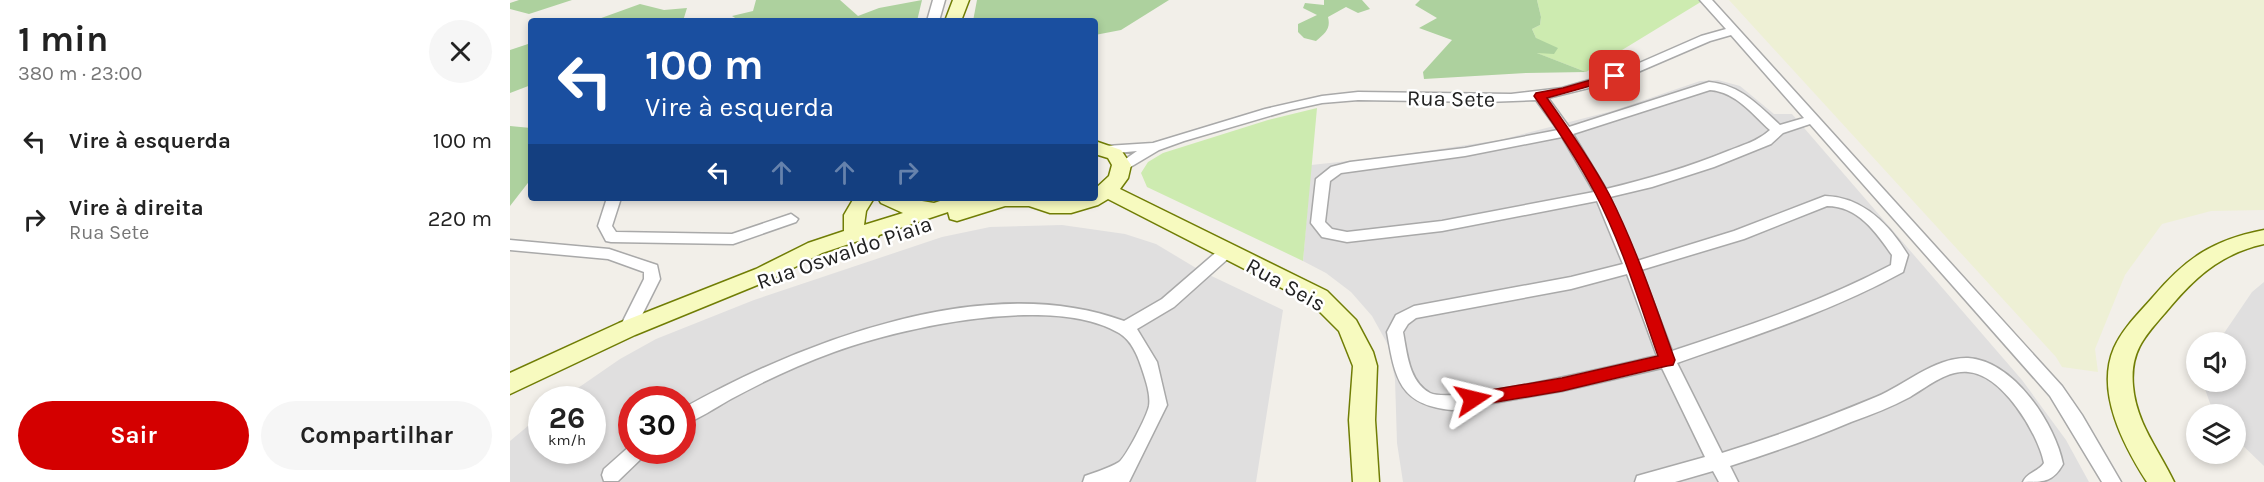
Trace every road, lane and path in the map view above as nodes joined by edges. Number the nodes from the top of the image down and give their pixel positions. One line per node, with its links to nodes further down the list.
1 (939, 0): 4 (street)
2 (961, 0): 5 (street)
3 (1706, 1): 6 (street); 7 (street)
4 (934, 18)
5 (954, 18)
6 (1733, 31): 7 (street, Rua Sete); 9 (street)
7 (1695, 44): 8 (street, Rua Sete)
8 (1540, 96): 11 (street); 12 (street, Rua Sete)
9 (1814, 119): 10 (street); 48 (street)
10 (1778, 130): 11 (street); 16 (street)
11 (1565, 132): 16 (street); 16 (street)
12 (1162, 144): 13 (street, Rua Sete); 14 (street, Rua Sete)
13 (1101, 148): 14 (street)
14 (1122, 168): 15 (street)
15 (1108, 191): 17 (street, Rua Oswaldo Piaia); 31 (street, Rua Seis)
16 (1602, 194): 32 (street)
17 (1098, 197)
18 (613, 201): 25 (street)
19 (894, 201): 20 (street)
20 (963, 201): 27 (street, Rua Oswaldo Piaia)
21 (1001, 201): 26 (street, Rua Oswaldo Piaia)
22 (1035, 201): 23 (street, Rua Oswaldo Piaia)
23 (1092, 201)
24 (859, 204): 27 (street); 30 (street)
25 (791, 219)
26 (913, 229): 27 (street); 33 (street, Rua Oswaldo Piaia)
27 (856, 234): 30 (street, Rua Oswaldo Piaia)
28 (2264, 237): 49 (street)
29 (510, 245): 35 (street)
30 (815, 248): 33 (street, Rua Oswaldo Piaia)
31 (1226, 252): 34 (street); 44 (street, Rua Seis)
32 (1634, 267): 36 (street); 36 (street); 36 (street)
33 (695, 302): 35 (street, Rua Oswaldo Piaia)
34 (1126, 328): 38 (street); 41 (street)
35 (627, 329): 37 (street, Rua Oswaldo Piaia)
36 (1667, 360): 39 (street)
37 (510, 384)
38 (696, 410)
39 (1717, 462): 45 (street); 46 (street); 47 (street)
40 (624, 464): 42 (street)
41 (1123, 474): 43 (street)
42 (607, 480)
43 (1092, 482)
44 (1366, 482)
45 (1644, 482)
46 (1729, 482)
47 (2032, 482)
48 (2112, 482)
49 (2161, 482)

